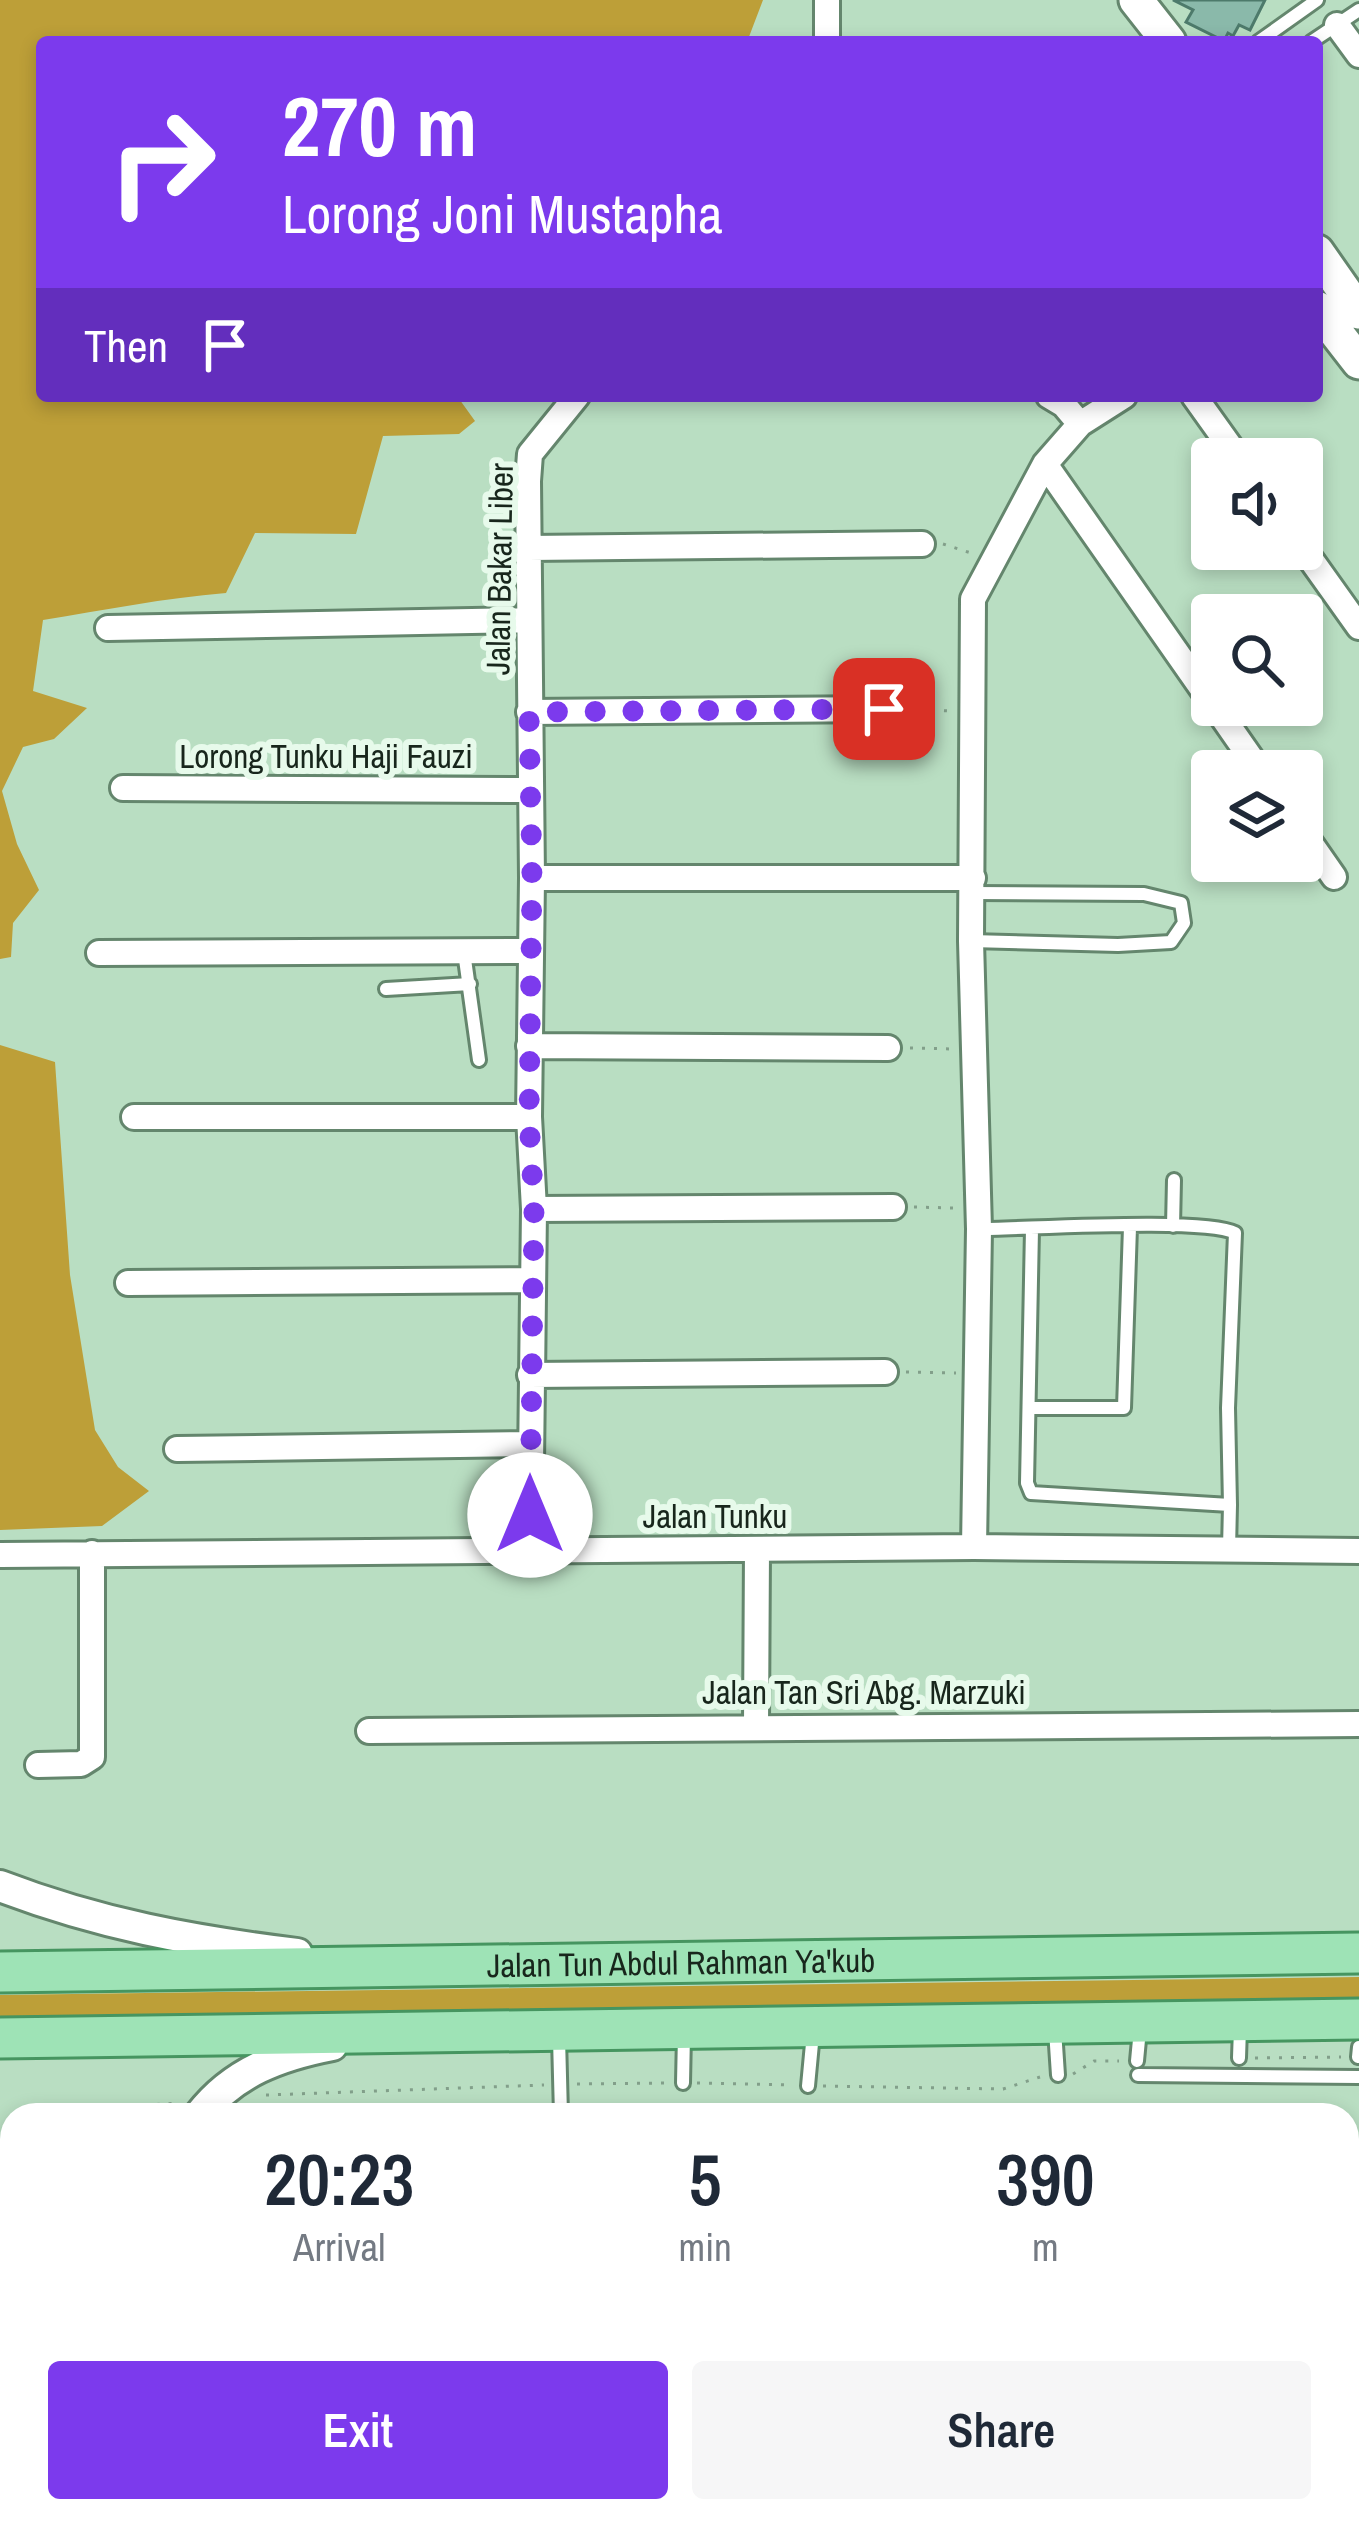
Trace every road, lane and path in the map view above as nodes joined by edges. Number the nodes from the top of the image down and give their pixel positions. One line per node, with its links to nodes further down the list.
1 (827, 0): 7 (street)
2 (1116, 0): 8 (main road)
3 (1136, 0): 9 (main road)
4 (1314, 2): 6 (lane); 10 (lane)
5 (1359, 10): 6 (lane)
6 (1333, 27): 11 (lane); 12 (street)
7 (827, 36)
8 (1137, 36)
9 (1164, 36)
10 (1266, 36)
11 (1320, 36)
12 (1359, 55)
13 (1323, 271): 15 (main road)
14 (1323, 314): 15 (main road)
15 (1345, 338)
16 (572, 402): 24 (street, Jalan Bakar Liber)
17 (1059, 402): 20 (street)
18 (1115, 402): 20 (street)
19 (1198, 402): 21 (street)
20 (1080, 424): 22 (street)
21 (1224, 438)
22 (1045, 464): 25 (street); 30 (street)
23 (922, 544): 24 (street); 25 (path)
24 (529, 548): 27 (street, Jalan Bakar Liber)
25 (991, 565): 32 (street)
26 (1318, 570): 28 (street)
27 (529, 620): 29 (street); 33 (street, Jalan Bakar Liber)
28 (1359, 627)
29 (109, 628)
30 (1191, 673)
31 (884, 709): 32 (path); 33 (street)
32 (972, 711): 39 (street)
33 (529, 712): 35 (street, Jalan Bakar Liber)
34 (124, 788): 35 (street, Lorong Tunku Haji Fauzi)
35 (529, 790): 38 (street, Jalan Bakar Liber)
36 (1323, 861): 37 (street)
37 (1334, 877)
38 (532, 878): 39 (street); 42 (street, Jalan Bakar Liber)
39 (973, 885): 40 (street); 40 (lane)
40 (971, 941): 48 (street)
41 (464, 951): 42 (street); 43 (street); 44 (lane)
42 (529, 951): 46 (street, Jalan Bakar Liber)
43 (99, 953)
44 (470, 984): 45 (lane); 49 (lane)
45 (386, 989)
46 (529, 1046): 47 (street); 51 (street, Jalan Bakar Liber)
47 (888, 1048): 48 (path)
48 (974, 1049): 55 (street)
49 (478, 1060)
50 (134, 1117): 51 (street)
51 (529, 1117): 54 (street, Jalan Bakar Liber)
52 (1174, 1180): 56 (lane)
53 (893, 1207): 54 (street); 55 (path)
54 (534, 1209): 59 (street, Jalan Bakar Liber)
55 (979, 1219): 58 (lane); 62 (street)
56 (1173, 1226): 57 (lane); 67 (lane)
57 (1130, 1227): 58 (lane); 64 (lane)
58 (1032, 1228): 64 (lane)
59 (531, 1280): 60 (street); 63 (street, Jalan Bakar Liber)
60 (128, 1282)
61 (884, 1372): 62 (path); 63 (street)
62 (976, 1373): 68 (street)
63 (530, 1375): 65 (street, Jalan Bakar Liber)
64 (1029, 1408): 67 (lane)
65 (530, 1444): 66 (street); 70 (street, Jalan Bakar Liber)
66 (177, 1450)
67 (1230, 1505): 69 (lane)
68 (974, 1547): 69 (street, Jalan Tunku); 71 (street, Jalan Tunku)
69 (1229, 1549): 72 (street, Jalan Tunku)
70 (530, 1550): 71 (street, Jalan Tunku); 73 (street, Jalan Tunku)
71 (757, 1550): 76 (street)
72 (1359, 1551)
73 (92, 1553): 74 (street, Jalan Tunku); 78 (street)
74 (0, 1555)
75 (1359, 1724): 76 (street, Jalan Tan Sri Abg. Marzuki)
76 (756, 1725): 77 (street, Jalan Tan Sri Abg. Marzuki)
77 (369, 1731)
78 (38, 1765)
79 (0, 1886): 81 (street)
80 (1359, 1953): 81 (main road, Jalan Tun Abdul Rahman Ya'kub)
81 (386, 1964): 82 (main road, Jalan Tun Abdul Rahman Ya'kub)
82 (0, 1972)
83 (1359, 2019): 91 (main road, Jalan Tun Abdul Rahman Ya'kub)
84 (1055, 2023): 85 (main road, Jalan Tun Abdul Rahman Ya'kub); 91 (main road, Jalan Tun Abdul Rahman Ya'kub); 93 (lane)
85 (814, 2026): 86 (main road, Jalan Tun Abdul Rahman Ya'kub); 96 (lane)
86 (684, 2027): 87 (main road, Jalan Tun Abdul Rahman Ya'kub); 95 (lane)
87 (559, 2029): 88 (main road, Jalan Tun Abdul Rahman Ya'kub); 98 (lane)
88 (403, 2031): 89 (main road, Jalan Tun Abdul Rahman Ya'kub); 97 (street)
89 (0, 2038)
90 (1359, 2047): 92 (lane)
91 (1139, 2053): 94 (lane)
92 (1358, 2057)
93 (1058, 2075)
94 (1359, 2077)
95 (683, 2083)
96 (808, 2086)
97 (209, 2103)
98 (561, 2103)

